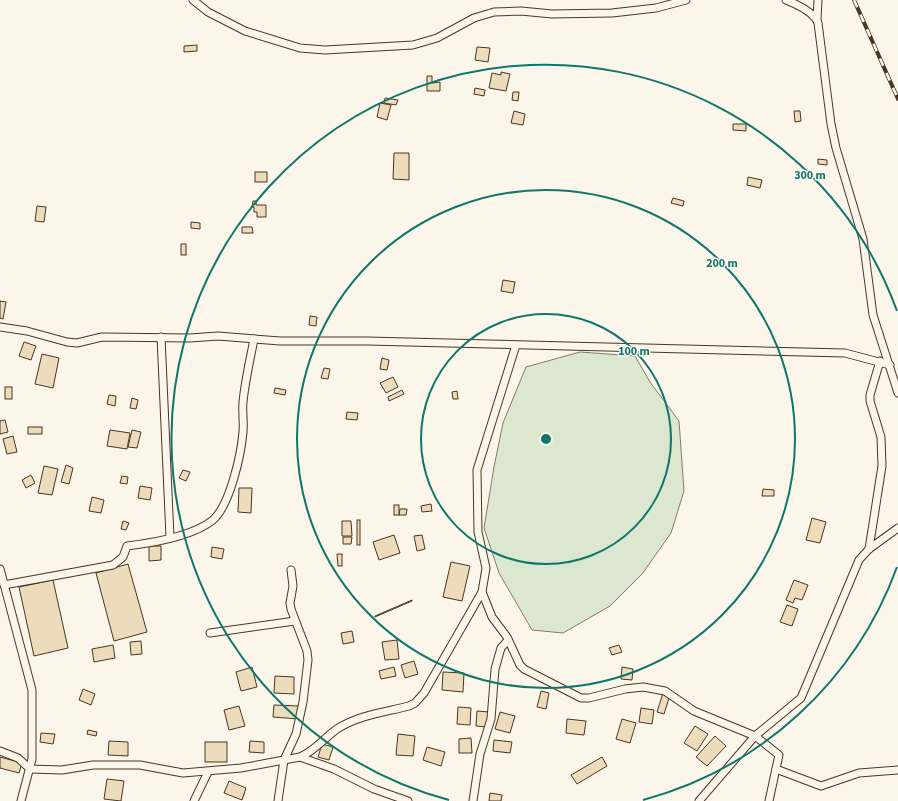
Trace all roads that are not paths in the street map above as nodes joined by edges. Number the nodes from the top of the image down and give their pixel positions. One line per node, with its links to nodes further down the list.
1 (193, 0): 2 (street)
2 (686, 0)
3 (786, 0): 5 (street)
4 (818, 0): 5 (street)
5 (817, 19): 11 (street)
6 (0, 327): 7 (street)
7 (161, 337): 8 (street); 14 (street)
8 (254, 339): 9 (street); 14 (street)
9 (516, 345): 10 (street); 19 (street)
10 (880, 361): 11 (street); 15 (street)
11 (890, 365): 12 (street)
12 (898, 393)
13 (898, 528): 15 (street)
14 (170, 537): 18 (street)
15 (869, 548): 23 (street)
16 (0, 569): 18 (street)
17 (291, 570): 20 (street)
18 (4, 585): 27 (street)
19 (482, 592): 22 (street); 25 (street)
20 (295, 621): 21 (street); 26 (street)
21 (210, 633)
22 (508, 640): 23 (street); 35 (street)
23 (755, 736): 28 (street); 36 (street)
24 (0, 751): 27 (street)
25 (300, 757): 26 (street); 34 (street)
26 (284, 760): 30 (street); 33 (street)
27 (30, 769): 30 (street); 31 (street)
28 (776, 769): 29 (street); 37 (street)
29 (898, 770)
30 (208, 772): 32 (street)
31 (21, 801)
32 (194, 801)
33 (278, 801)
34 (408, 801)
35 (473, 801)
36 (699, 801)
37 (769, 801)

